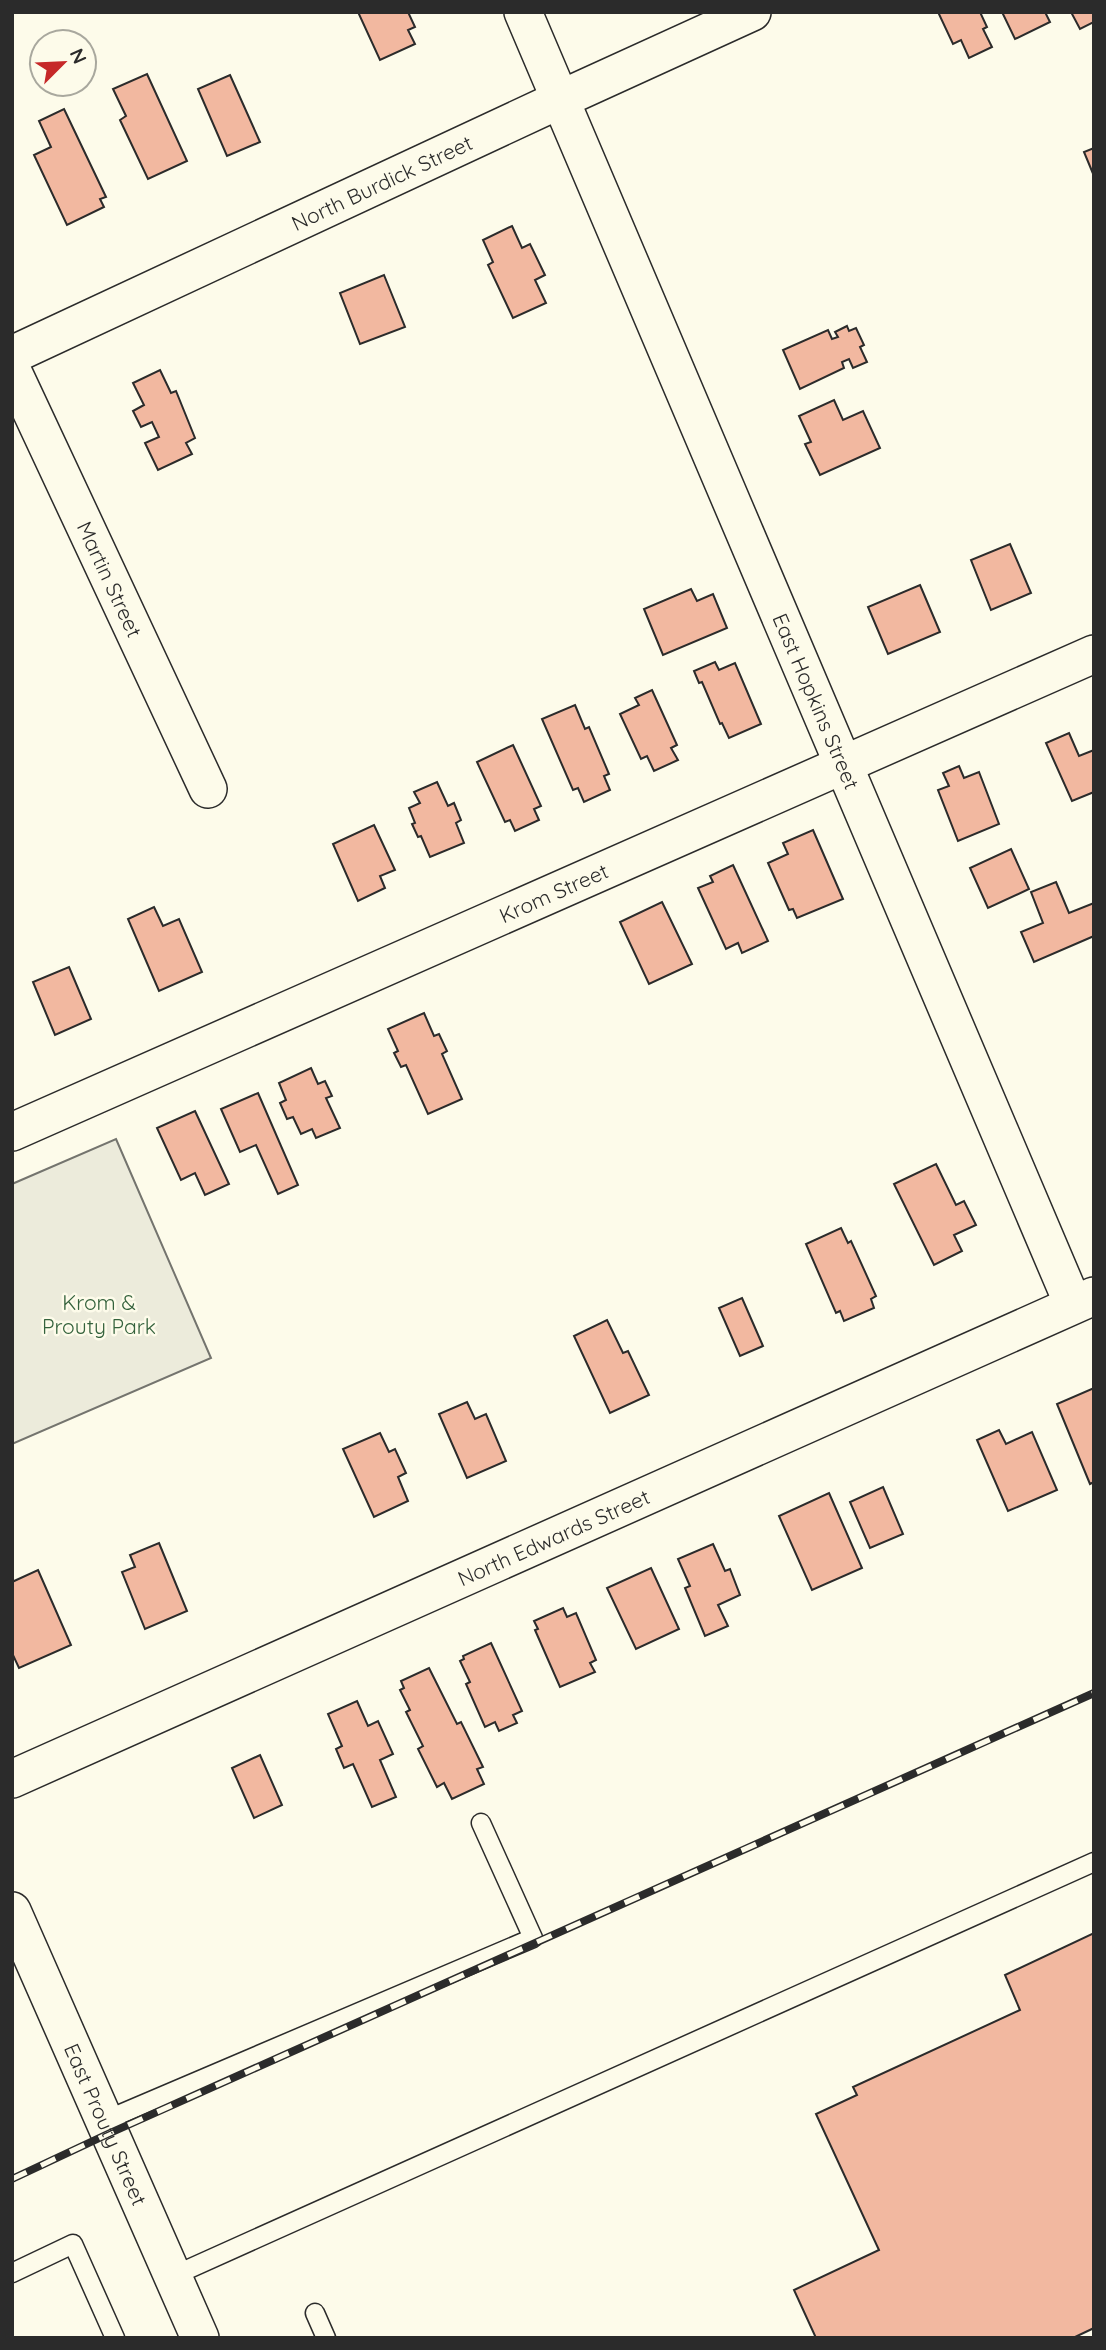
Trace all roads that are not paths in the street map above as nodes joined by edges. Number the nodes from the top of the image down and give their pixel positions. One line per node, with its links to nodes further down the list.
1 (523, 12): 3 (street, East Hopkins Street)
2 (752, 12): 3 (street, North Burdick Street)
3 (559, 100): 4 (street, North Burdick Street); 7 (street, East Hopkins Street)
4 (12, 355)
5 (12, 370): 8 (street, Martin Street)
6 (1094, 654): 7 (street, Krom Street)
7 (842, 765): 9 (street, Krom Street); 10 (street, East Hopkins Street)
8 (208, 789)
9 (12, 1132)
10 (1084, 1300): 11 (street, North Edwards Street)
11 (12, 1779)
12 (481, 1823): 15 (lane)
13 (1094, 1862): 17 (lane)
14 (12, 1911): 15 (street, East Prouty Street)
15 (104, 2121): 17 (street, East Prouty Street)
16 (12, 2273): 20 (lane)
17 (173, 2276): 19 (street, East Prouty Street)
18 (315, 2314): 21 (lane)
19 (198, 2337)
20 (115, 2338)
21 (326, 2338)

